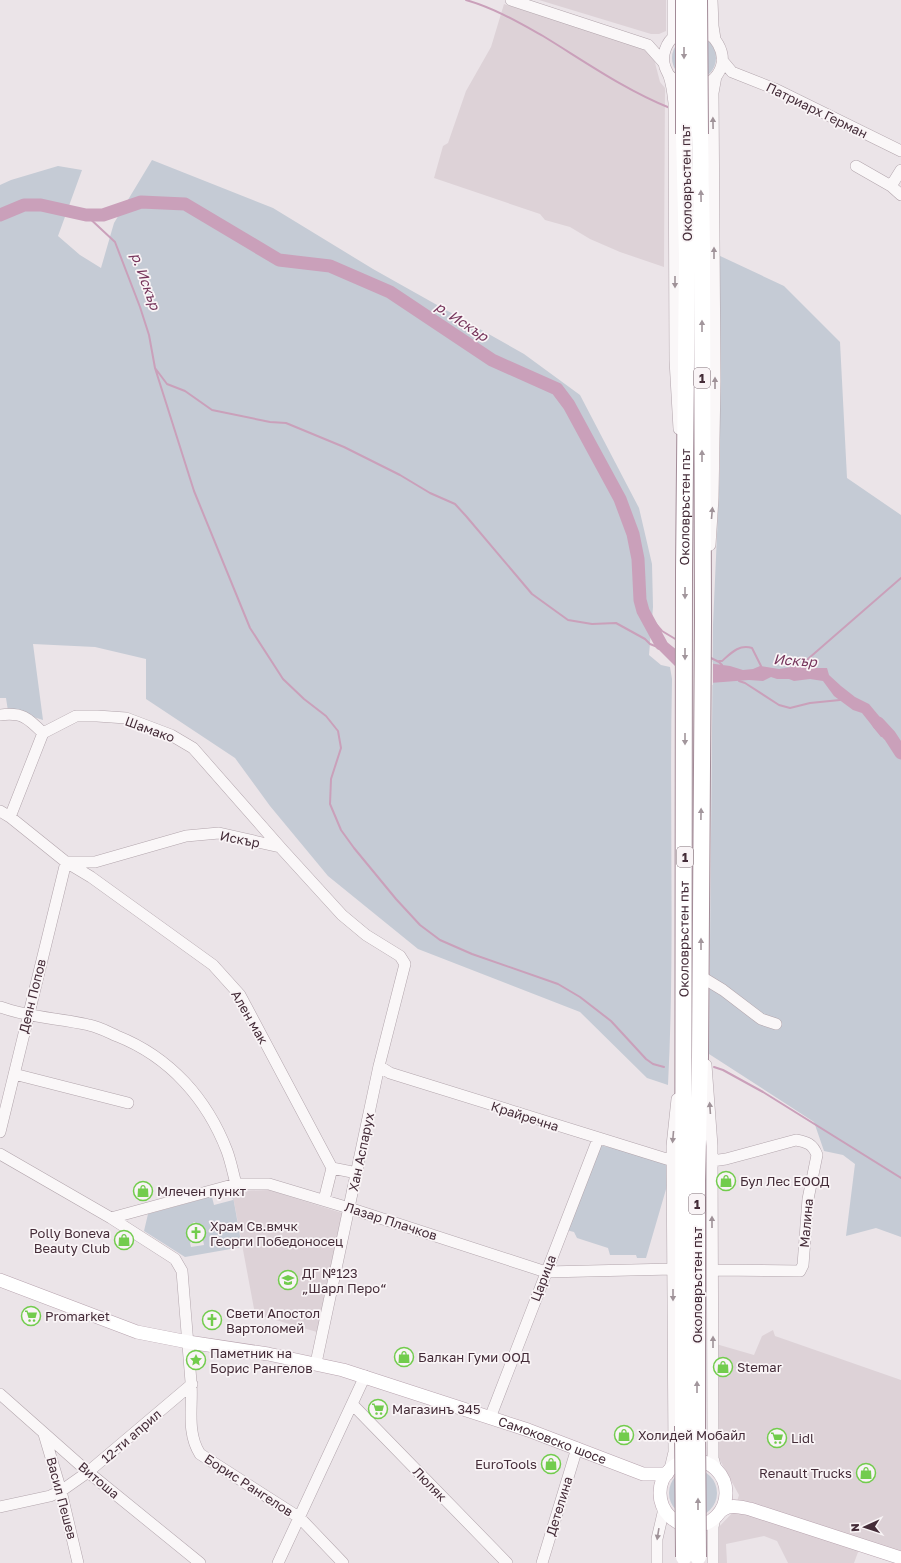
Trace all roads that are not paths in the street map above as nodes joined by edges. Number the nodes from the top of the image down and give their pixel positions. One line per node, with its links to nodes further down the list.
1 (511, 0): 8 (street)
2 (673, 0): 6 (street)
3 (684, 0): 14 (highway, Околовръстен път / 1, one-way to 14, bridge)
4 (699, 0): 14 (highway, Околовръстен път / 1, bridge)
5 (712, 0): 7 (street)
6 (671, 39): 7 (street); 8 (street); 10 (street)
7 (715, 39): 9 (street)
8 (648, 45): 10 (street)
9 (722, 60): 11 (street, Патриарх Герман); 12 (street)
10 (664, 63): 13 (street)
11 (732, 72): 12 (street, Патриарх Герман); 15 (street, Патриарх Герман)
12 (717, 75): 13 (street); 21 (street, one-way to 12)
13 (669, 76): 20 (street, one-way to 20)
14 (692, 134): 20 (highway, Околовръстен път / 1); 21 (highway, Околовръстен път / 1, one-way to 14)
15 (901, 151)
16 (856, 166): 18 (street)
17 (901, 170): 18 (street)
18 (891, 186): 19 (street)
19 (901, 195)
20 (684, 571): 30 (highway, Околовръстен път / 1, one-way to 30)
21 (703, 622): 28 (highway, Околовръстен път / 1, one-way to 21)
22 (0, 715): 23 (street)
23 (43, 733): 25 (street); 26 (street, Шамако)
24 (0, 811): 25 (street)
25 (10, 817): 27 (street)
26 (280, 847): 27 (street, Искър); 33 (street, Хан Аспарух)
27 (66, 862): 31 (street, Деян Попов); 41 (street, Ален мак)
28 (701, 980): 32 (street); 40 (street, Околовръстен път, one-way to 28); 58 (highway, Околовръстен път / 1, one-way to 28)
29 (0, 1007): 31 (street)
30 (684, 1014): 39 (street, Околовръстен път, one-way to 39); 58 (highway, Околовръстен път / 1)
31 (28, 1015): 34 (street, Деян Попов); 43 (street)
32 (776, 1024)
33 (379, 1066): 37 (street, Крайречна); 42 (street, Хан Аспарух)
34 (14, 1074): 35 (street); 36 (street, Деян Попов)
35 (128, 1103)
36 (0, 1132)
37 (598, 1139): 39 (street, Крайречна); 49 (street, Царица)
38 (0, 1154): 46 (street, Борис Рангелов)
39 (672, 1161): 47 (street, Околовръстен път)
40 (712, 1161): 48 (street, Околовръстен път, one-way to 40); 48 (street, Малина)
41 (332, 1168): 42 (street); 44 (street)
42 (357, 1173): 45 (street, Хан Аспарух)
43 (236, 1184): 44 (street, Лазар Плачков); 46 (street, Лазар Плачков)
44 (324, 1200): 45 (street, Лазар Плачков)
45 (350, 1208): 49 (street, Лазар Плачков); 52 (street, Хан Аспарух)
46 (111, 1218): 51 (street, Борис Рангелов)
47 (673, 1269): 49 (street, Лазар Плачков); 62 (street, Околовръстен път, one-way to 62)
48 (713, 1270): 61 (street, Околовръстен път, one-way to 48)
49 (546, 1272): 57 (street, Царица)
50 (0, 1280): 51 (main road, Самоковско шосе)
51 (188, 1342): 52 (main road, Самоковско шосе); 54 (street, Борис Рангелов)
52 (316, 1363): 53 (main road, Самоковско шосе)
53 (365, 1376): 56 (street); 57 (main road, Самоковско шосе)
54 (192, 1384): 63 (street, 12-ти април); 72 (street, Борис Рангелов)
55 (0, 1394): 59 (street, Витоша)
56 (353, 1405): 72 (street); 79 (street, Люляк)
57 (490, 1418): 60 (main road, Самоковско шосе)
58 (690, 1426): 74 (highway, Околовръстен път / 1, bridge)
59 (44, 1433): 63 (street, Витоша); 66 (street, Васил Пешев)
60 (577, 1448): 64 (main road, Самоковско шосе); 80 (street, Детелина)
61 (716, 1469): 62 (main road); 65 (main road)
62 (668, 1471): 64 (main road, Самоковско шосе); 67 (main road)
63 (88, 1472): 66 (street, 12-ти април); 76 (street, Витоша)
64 (643, 1474): 67 (main road, Самоковско шосе)
65 (726, 1487): 70 (main road); 71 (main road)
66 (61, 1491): 69 (street, 12-ти април); 75 (street, Васил Пешев)
67 (660, 1493): 68 (main road)
68 (663, 1506): 71 (main road); 81 (street, one-way to 81)
69 (0, 1507)
70 (757, 1511): 71 (main road); 73 (main road)
71 (719, 1514): 82 (street)
72 (300, 1518): 77 (street); 78 (street, Борис Рангелов)
73 (901, 1558)
74 (691, 1560)
75 (78, 1563)
76 (200, 1563)
77 (278, 1563)
78 (343, 1563)
79 (508, 1563)
80 (542, 1563)
81 (656, 1563)
82 (713, 1563)

